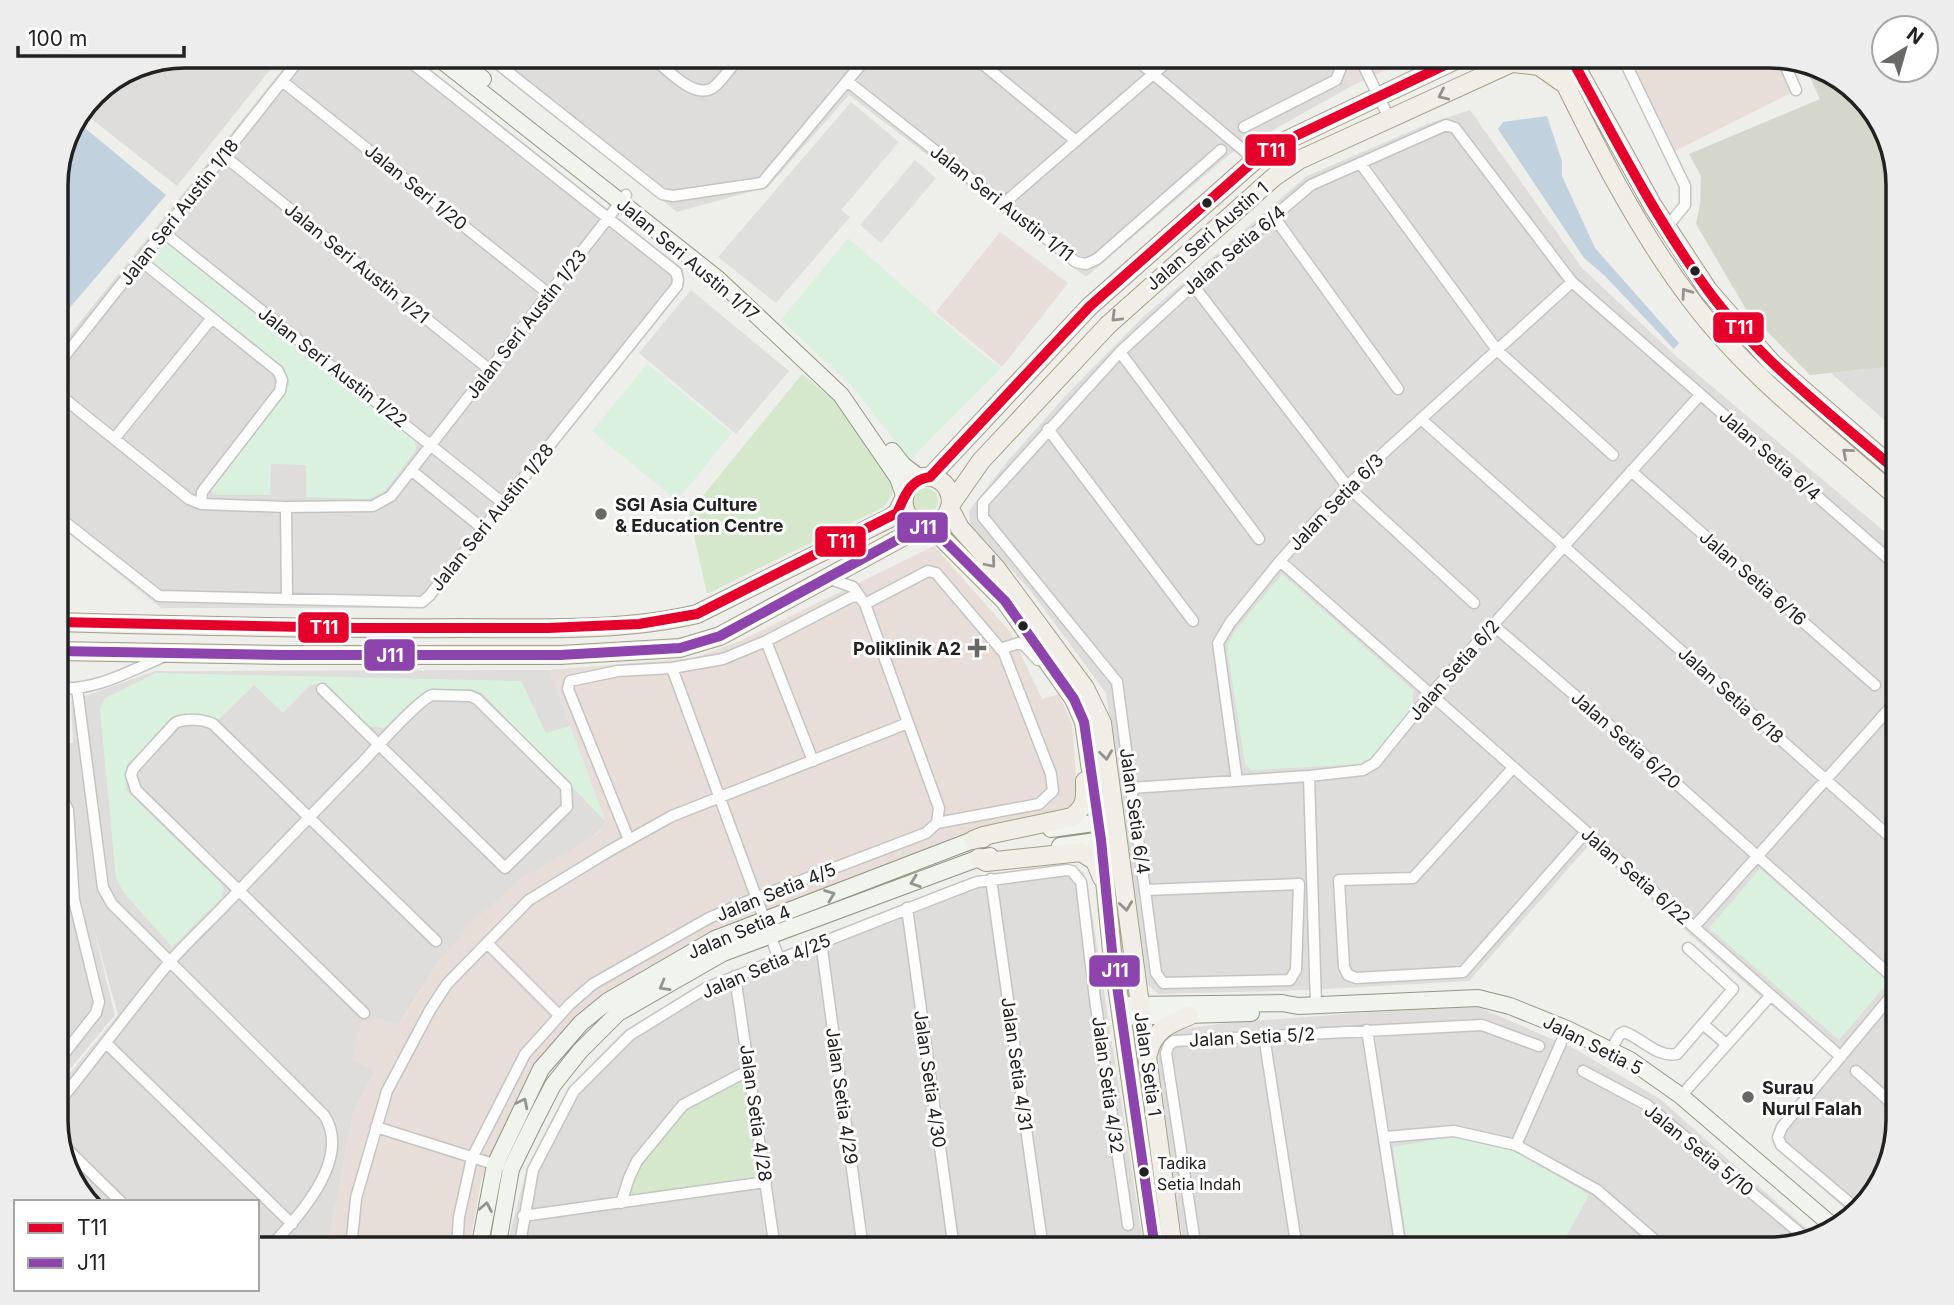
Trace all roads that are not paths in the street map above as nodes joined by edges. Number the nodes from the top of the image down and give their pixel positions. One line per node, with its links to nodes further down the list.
1 (292, 68): 23 (street, Jalan Seri Austin 1/18)
2 (418, 68): 39 (street)
3 (452, 68): 36 (street, Jalan Seri Austin 1/17)
4 (468, 68): 36 (street, Jalan Seri Austin 1/17)
5 (503, 68): 24 (street)
6 (666, 68): 7 (street)
7 (730, 68)
8 (858, 68): 24 (street)
9 (988, 68): 31 (street)
10 (1147, 68): 22 (street)
11 (1159, 68): 22 (street)
12 (1339, 68): 30 (street)
13 (1366, 68): 27 (street)
14 (1438, 68): 27 (main road, Jalan Seri Austin 1)
15 (1501, 68): 28 (main road, Jalan Seri Austin 1, one-way to 28)
16 (1542, 68): 25 (main road)
17 (1561, 68): 25 (main road)
18 (1565, 68): 29 (main road)
19 (1587, 68): 29 (main road)
20 (1628, 68): 40 (street)
21 (1787, 70): 26 (street)
22 (1153, 73): 31 (street); 34 (street)
23 (282, 81): 33 (street, Jalan Seri Austin 1/18); 45 (street, Jalan Seri 1/20)
24 (847, 81): 37 (street, Jalan Seri Austin 1/11)
25 (1566, 85): 64 (main road, one-way to 25)
26 (1796, 90)
27 (1379, 96): 28 (street); 34 (main road, Jalan Seri Austin 1)
28 (1390, 120): 69 (main road, Jalan Seri Austin 1, one-way to 69)
29 (1604, 120): 40 (main road)
30 (1244, 127)
31 (1076, 141): 37 (street)
32 (1221, 150): 37 (street, Jalan Seri Austin 1/11)
33 (224, 156): 41 (street, Jalan Seri Austin 1/18); 50 (street, Jalan Seri Austin 1/21)
34 (1255, 160): 62 (main road, Jalan Seri Austin 1)
35 (1360, 163): 38 (street, Jalan Setia 6/4); 43 (street, Jalan Setia 6/4); 48 (street)
36 (624, 199): 39 (street, Jalan Seri Austin 1/23); 62 (street, Jalan Seri Austin 1/17); 65 (street, Jalan Seri Austin 1/17)
37 (1003, 204)
38 (1274, 216): 44 (street, Jalan Setia 6/4); 51 (street)
39 (609, 218): 45 (street, Jalan Seri Austin 1/23); 66 (street, Jalan Seri Austin 1/28)
40 (1667, 227): 59 (main road)
41 (163, 232): 42 (street, Jalan Seri Austin 1/18); 57 (street, Jalan Seri Austin 1/22)
42 (140, 260): 46 (street); 47 (street, Jalan Seri Austin 1/18)
43 (1572, 282): 48 (street, Jalan Setia 6/3); 52 (street, Jalan Setia 6/4)
44 (1193, 285): 49 (street, Jalan Setia 6/4); 63 (street)
45 (549, 294): 50 (street, Jalan Seri Austin 1/23)
46 (212, 318): 56 (street); 67 (street)
47 (69, 350)
48 (1497, 350): 54 (street, Jalan Setia 6/3); 58 (street)
49 (1120, 352): 55 (street, Jalan Setia 6/4); 73 (street)
50 (490, 369): 57 (street, Jalan Seri Austin 1/23)
51 (1398, 389)
52 (1700, 395): 61 (street, Jalan Setia 6/2); 75 (street, Jalan Setia 6/4)
53 (69, 403): 56 (street)
54 (1420, 419): 63 (street, Jalan Setia 6/3); 74 (street, Jalan Setia 6/18)
55 (1048, 429): 81 (street); 104 (street, Jalan Setia 6/4)
56 (114, 439): 67 (street)
57 (431, 445): 60 (street, Jalan Seri Austin 1/23); 66 (street, Jalan Seri Austin 1/22)
58 (1614, 455)
59 (1886, 462)
60 (411, 470): 68 (street, Jalan Seri Austin 1/23); 72 (street)
61 (1631, 471): 74 (street, Jalan Setia 6/2); 89 (street, Jalan Setia 6/16)
62 (925, 477): 65 (main road); 69 (main road)
63 (1347, 486): 76 (street, Jalan Setia 6/3); 80 (street)
64 (1886, 487)
65 (903, 498): 71 (main road); 82 (main road)
66 (503, 503): 72 (street, Jalan Seri Austin 1/28)
67 (201, 504): 68 (street, Jalan Seri Austin 1/23)
68 (286, 507): 79 (street)
69 (951, 507): 71 (main road); 109 (main road, Jalan Setia 1, one-way to 109)
70 (69, 524): 79 (street, Jalan Seri Austin 1/28)
71 (929, 525): 77 (main road); 92 (main road, Jalan Setia 1)
72 (482, 528): 79 (street, Jalan Seri Austin 1/28)
73 (1259, 539)
74 (1564, 545): 83 (street, Jalan Setia 6/2); 103 (street, Jalan Setia 6/18)
75 (1886, 557)
76 (1280, 561): 94 (street, Jalan Setia 6/22); 102 (street, Jalan Setia 6/3)
77 (827, 578): 78 (street); 87 (main road)
78 (859, 596): 84 (street); 85 (street); 97 (street)
79 (286, 598)
80 (1474, 603)
81 (1194, 621)
82 (69, 622)
83 (1493, 625): 94 (street, Jalan Setia 6/2); 114 (street, Jalan Setia 6/20)
84 (766, 641): 88 (street); 99 (street)
85 (1000, 649): 92 (street); 108 (street, Jalan Setia 4/5)
86 (69, 653): 87 (main road)
87 (172, 653): 91 (street)
88 (672, 668): 105 (street); 112 (street)
89 (1875, 685)
90 (69, 688): 91 (street)
91 (78, 688): 131 (street)
92 (1067, 688): 96 (main road, Jalan Setia 1)
93 (322, 689): 98 (street)
94 (1430, 695): 100 (street, Jalan Setia 6/22); 101 (street, Jalan Setia 6/2)
95 (1886, 714): 103 (street)
96 (1084, 722): 109 (main road, Jalan Setia 1); 113 (main road)
97 (908, 723): 99 (street); 108 (street)
98 (379, 745): 98 (street); 106 (street)
99 (813, 761): 105 (street)
100 (1514, 768): 110 (street, Jalan Setia 6/22); 110 (street)
101 (1310, 776): 102 (street, Jalan Setia 6/2); 136 (street)
102 (1237, 781): 104 (street, Jalan Setia 6/2)
103 (1825, 781): 111 (street, Jalan Setia 6/18); 114 (street)
104 (1131, 789): 117 (street, Jalan Setia 6/4)
105 (721, 798): 112 (street); 119 (street)
106 (309, 817): 118 (street); 118 (street); 125 (street)
107 (69, 823): 121 (street)
108 (937, 823): 119 (street, Jalan Setia 4/5)
109 (1108, 830): 113 (street, Jalan Setia 4); 129 (main road, Jalan Setia 1); 138 (main road, Jalan Setia 1, one-way to 138)
110 (1586, 832): 124 (street, Jalan Setia 6/22)
111 (1886, 834)
112 (629, 840): 127 (street)
113 (976, 849): 123 (street, Jalan Setia 4); 129 (main road)
114 (1757, 857): 124 (street); 132 (street, Jalan Setia 6/20)
115 (1067, 870): 116 (street, Jalan Setia 4/25); 174 (street, Jalan Setia 4/32)
116 (991, 880): 122 (street, Jalan Setia 4/25); 185 (street, Jalan Setia 4/31)
117 (1146, 890): 117 (street, Jalan Setia 6/4)
118 (238, 891): 131 (street); 140 (street)
119 (758, 897): 123 (street); 141 (street, Jalan Setia 4/5)
120 (69, 900): 121 (street)
121 (75, 900): 150 (street)
122 (907, 908): 126 (street, Jalan Setia 4/25); 184 (street, Jalan Setia 4/30)
123 (769, 927): 130 (street); 165 (street, Jalan Setia 4, one-way to 123); 166 (street, Jalan Setia 4, one-way to 166)
124 (1694, 928): 134 (street, Jalan Setia 6/22)
125 (436, 941)
126 (821, 942): 130 (street, Jalan Setia 4/25); 183 (street, Jalan Setia 4/29)
127 (487, 943): 141 (street); 160 (street)
128 (1688, 948): 143 (street)
129 (1112, 951): 139 (main road, Jalan Setia 1)
130 (779, 959): 133 (street, Jalan Setia 4/25)
131 (170, 962): 147 (street); 173 (street)
132 (1886, 971)
133 (735, 976): 154 (street, Jalan Setia 4/28); 171 (street, Jalan Setia 4/25)
134 (1771, 995): 148 (street); 152 (street, Jalan Setia 6/22)
135 (1886, 1003): 152 (street)
136 (1316, 1005): 137 (street, Jalan Setia 5); 144 (street, Jalan Setia 5)
137 (1298, 1006): 138 (street, Jalan Setia 5); 142 (street, Jalan Setia 5)
138 (1140, 1010): 139 (street, Jalan Setia 5); 142 (street, Jalan Setia 5); 153 (main road, Jalan Setia 1)
139 (1122, 1011): 186 (main road, Jalan Setia 1)
140 (364, 1013)
141 (559, 1015): 164 (street, Jalan Setia 4/5)
142 (1189, 1017): 153 (main road)
143 (1703, 1024): 148 (street); 151 (street)
144 (1567, 1029): 151 (street, Jalan Setia 5); 162 (street)
145 (1367, 1030): 146 (street, Jalan Setia 5/2); 149 (street, Jalan Setia 5/2); 161 (street)
146 (1264, 1037): 188 (street, Jalan Setia 5/2); 189 (street)
147 (106, 1043): 157 (street); 173 (street)
148 (1726, 1044): 158 (street)
149 (1539, 1046)
150 (69, 1047)
151 (1611, 1051): 158 (street, Jalan Setia 5)
152 (1841, 1057): 170 (street)
153 (1147, 1059): 187 (main road, Jalan Setia 1)
154 (749, 1070): 167 (street, Jalan Setia 4/28); 169 (street)
155 (1583, 1071): 175 (street, Jalan Setia 5/10)
156 (1856, 1071): 159 (street)
157 (69, 1090)
158 (1681, 1096): 172 (street, Jalan Setia 5)
159 (1886, 1098)
160 (376, 1127): 164 (street); 177 (street)
161 (1385, 1137): 162 (street); 190 (street)
162 (1516, 1145): 191 (street)
163 (74, 1155): 168 (street)
164 (472, 1158): 165 (street); 178 (street, Jalan Setia 4/5)
165 (495, 1165): 166 (street); 179 (street, Jalan Setia 4, one-way to 165)
166 (512, 1169): 180 (street, Jalan Setia 4)
167 (766, 1182): 169 (street); 182 (street, Jalan Setia 4/28)
168 (119, 1200)
169 (621, 1203): 171 (street)
170 (1850, 1204)
171 (523, 1216): 181 (street, Jalan Setia 4/25)
172 (1827, 1221)
173 (292, 1224): 176 (street)
174 (1128, 1225)
175 (1799, 1233)
176 (280, 1237)
177 (352, 1237)
178 (458, 1237)
179 (481, 1237)
180 (499, 1237)
181 (520, 1237)
182 (773, 1237)
183 (861, 1237)
184 (952, 1237)
185 (1041, 1237)
186 (1152, 1237)
187 (1171, 1237)
188 (1194, 1237)
189 (1295, 1237)
190 (1399, 1237)
191 (1651, 1237)

